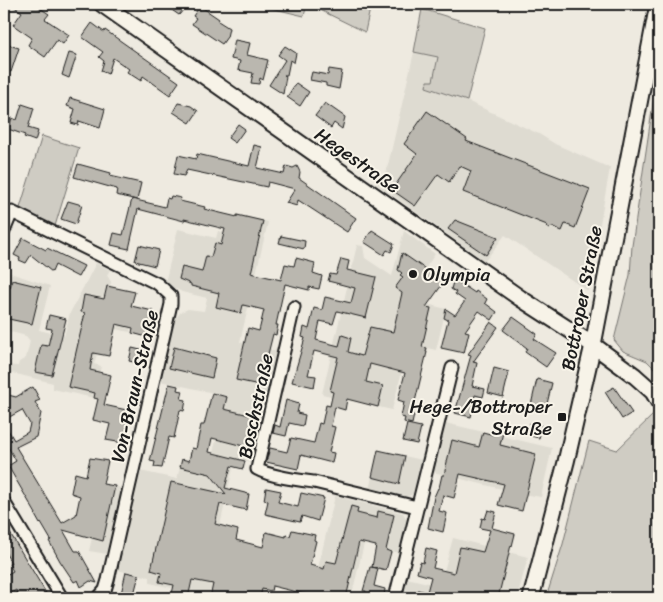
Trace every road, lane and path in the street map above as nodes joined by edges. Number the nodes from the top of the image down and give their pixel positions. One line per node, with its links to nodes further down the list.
1 (102, 4): 6 (street, Hegestraße)
2 (658, 4): 6 (street, Bottroper Straße)
3 (8, 210): 4 (street, Von-Braun-Straße); 12 (street, Von-Braun-Straße)
4 (4, 231)
5 (294, 307): 10 (street, Boschstraße)
6 (593, 345): 8 (street, Hegestraße); 14 (street, Bottroper Straße)
7 (452, 368): 10 (street)
8 (659, 402)
9 (4, 502): 11 (street)
10 (417, 507): 13 (street)
11 (62, 598)
12 (98, 598)
13 (395, 598)
14 (531, 598)

